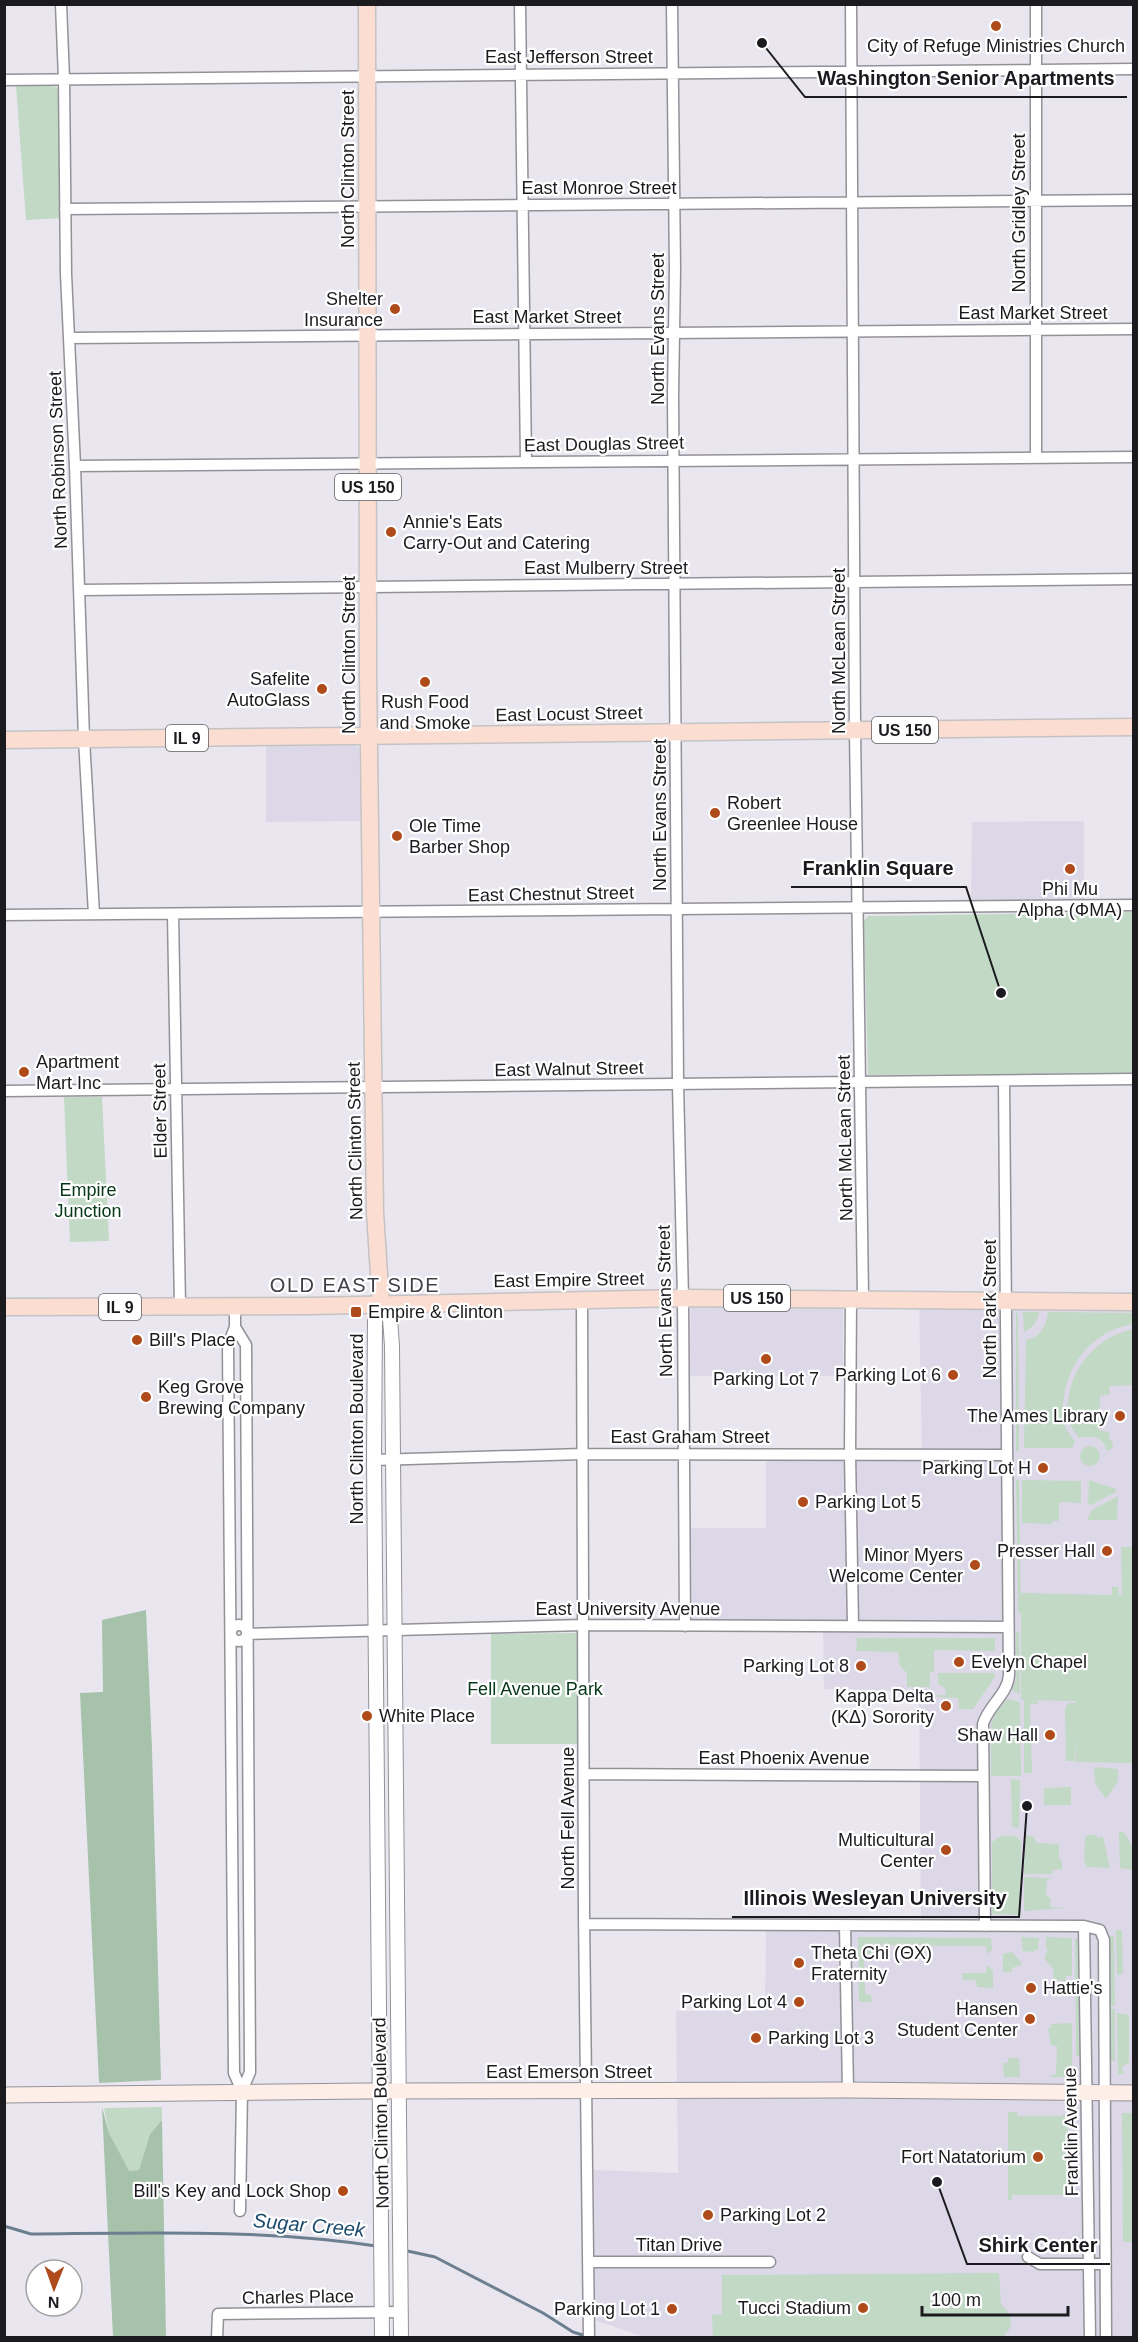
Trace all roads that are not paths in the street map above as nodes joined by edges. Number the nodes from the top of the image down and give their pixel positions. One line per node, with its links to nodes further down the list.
1 (61, 4): 13 (street, North Robinson Street)
2 (367, 4): 12 (main road, North Clinton Street / US 150)
3 (520, 4): 11 (street)
4 (672, 4): 10 (street, North Evans Street)
5 (851, 4): 9 (street, North McLean Street)
6 (1036, 4): 7 (street, North Gridley Street)
7 (1036, 69): 8 (street, East Jefferson Street); 9 (street, East Jefferson Street); 16 (street, North Gridley Street)
8 (1134, 69)
9 (851, 71): 10 (street, East Jefferson Street); 17 (street, North McLean Street)
10 (672, 73): 11 (street, East Jefferson Street); 18 (street, North Evans Street)
11 (521, 74): 12 (street, East Jefferson Street); 19 (street)
12 (368, 76): 13 (street, East Jefferson Street); 20 (main road, North Clinton Street / US 150)
13 (64, 79): 14 (street, East Jefferson Street); 21 (street, North Robinson Street)
14 (4, 80)
15 (1134, 200): 16 (street, East Monroe Street)
16 (1035, 201): 17 (street, East Monroe Street); 23 (street, North Gridley Street)
17 (853, 203): 18 (street, East Monroe Street); 24 (street, North McLean Street)
18 (674, 204): 19 (street, East Monroe Street); 25 (street, North Evans Street)
19 (523, 205): 20 (street, East Monroe Street); 26 (street)
20 (368, 206): 21 (street, East Monroe Street); 27 (main road, North Clinton Street / US 150)
21 (64, 209): 28 (street, North Robinson Street)
22 (1134, 329): 23 (street, East Market Street)
23 (1036, 330): 24 (street, East Market Street); 29 (street, North Gridley Street)
24 (853, 331): 25 (street, East Market Street); 31 (street, North McLean Street)
25 (674, 333): 26 (street, East Market Street); 32 (street, North Evans Street)
26 (525, 334): 27 (street, East Market Street); 33 (street)
27 (368, 335): 28 (street, East Market Street); 34 (main road, North Clinton Street / US 150)
28 (69, 338): 35 (street, North Robinson Street)
29 (1036, 457): 30 (street, East Douglas Street); 31 (street, East Douglas Street)
30 (1134, 457)
31 (855, 459): 32 (street, East Douglas Street); 37 (street, North McLean Street)
32 (675, 460): 33 (street, East Douglas Street); 38 (street, North Evans Street)
33 (526, 462): 34 (street, East Douglas Street)
34 (368, 463): 35 (street, East Douglas Street); 39 (main road, North Clinton Street / US 150)
35 (75, 466): 40 (street, North Robinson Street)
36 (1134, 579): 37 (street, East Mulberry Street)
37 (855, 583): 38 (street, East Mulberry Street); 42 (street, North McLean Street)
38 (674, 584): 39 (street, East Mulberry Street); 43 (street, North Evans Street)
39 (368, 587): 40 (street, East Mulberry Street); 44 (main road, North Clinton Street / US 150)
40 (80, 590): 45 (street, North Robinson Street)
41 (1134, 727): 42 (main road, East Locust Street / US 150)
42 (855, 730): 43 (main road, East Locust Street / US 150); 48 (street, North McLean Street)
43 (676, 732): 44 (main road, East Locust Street / US 150); 49 (street, North Evans Street)
44 (369, 736): 45 (main road, East Locust Street / IL 9); 50 (main road, North Clinton Street / US 150)
45 (84, 739): 46 (main road, East Locust Street / IL 9); 51 (street, North Robinson Street)
46 (4, 740)
47 (1134, 905): 48 (street, East Chestnut Street)
48 (858, 907): 49 (street, East Chestnut Street); 56 (street, North McLean Street)
49 (677, 909): 50 (street, East Chestnut Street); 57 (street, North Evans Street)
50 (371, 912): 52 (street, East Chestnut Street); 58 (main road, North Clinton Street / US 150)
51 (94, 914): 52 (street, East Chestnut Street); 53 (street, East Chestnut Street)
52 (173, 914): 59 (street, Elder Street)
53 (4, 915)
54 (1134, 1079): 55 (street, East Walnut Street)
55 (1004, 1081): 56 (street, East Walnut Street); 64 (street, North Park Street)
56 (861, 1083): 57 (street, East Walnut Street); 62 (street, North McLean Street)
57 (678, 1084): 58 (street, East Walnut Street); 61 (street, North Evans Street)
58 (374, 1087): 59 (street, East Walnut Street); 66 (main road, North Clinton Street / US 150)
59 (176, 1089): 60 (street, East Walnut Street); 68 (street, Elder Street)
60 (4, 1091)
61 (683, 1298): 62 (main road, East Empire Street / US 150); 63 (main road, East Empire Street / US 150); 72 (street, North Evans Street)
62 (857, 1298): 64 (main road, East Empire Street / US 150); 73 (street, North McLean Street)
63 (582, 1299): 66 (main road, East Empire Street / US 150); 71 (street, North Fell Avenue)
64 (1007, 1300): 65 (main road, East Empire Street / US 150); 74 (street, North Park Street)
65 (1134, 1302)
66 (381, 1305): 69 (main road, East Empire Street / IL 9); 75 (street, North Clinton Boulevard); 76 (street, North Clinton Boulevard)
67 (4, 1307): 68 (main road, East Empire Street / IL 9)
68 (180, 1307): 69 (main road, East Empire Street / IL 9)
69 (235, 1307): 70 (street)
70 (235, 1327): 77 (street); 78 (street)
71 (582, 1454): 72 (street, East Graham Street); 75 (street, East Graham Street); 79 (street, North Fell Avenue)
72 (682, 1454): 73 (street, East Graham Street); 81 (street, North Evans Street)
73 (850, 1454): 74 (street, East Graham Street); 80 (street, North McLean Street)
74 (1006, 1455): 82 (street, North Park Street)
75 (394, 1459): 76 (street, East Graham Street); 84 (street, North Clinton Boulevard)
76 (374, 1460): 83 (street, North Clinton Boulevard)
77 (229, 1478): 78 (street); 85 (street)
78 (247, 1478): 86 (street)
79 (583, 1625): 81 (street, East University Avenue); 84 (street, East University Avenue); 89 (street, North Fell Avenue)
80 (853, 1625): 81 (street, East University Avenue); 82 (street, East University Avenue)
81 (685, 1626)
82 (1008, 1627): 90 (street, North Park Street)
83 (375, 1630): 84 (street, East University Avenue); 86 (street, East University Avenue); 87 (street, North Clinton Boulevard)
84 (395, 1630): 88 (street, North Clinton Boulevard)
85 (230, 1632): 86 (street); 91 (street)
86 (248, 1634): 92 (street)
87 (376, 1774): 88 (street); 95 (street, North Clinton Boulevard)
88 (396, 1774): 97 (street, North Clinton Boulevard)
89 (584, 1774): 90 (street, East Phoenix Avenue); 96 (street, North Fell Avenue)
90 (983, 1776): 99 (street, North Park Street)
91 (232, 1844): 92 (street); 93 (street)
92 (249, 1844): 94 (street)
93 (232, 1889): 94 (street); 102 (street)
94 (249, 1889): 102 (street)
95 (378, 1924): 97 (street); 103 (street, North Clinton Boulevard)
96 (585, 1924): 98 (street); 105 (street, North Fell Avenue)
97 (397, 1925): 104 (street, North Clinton Boulevard)
98 (845, 1926): 99 (street); 101 (street)
99 (985, 1926): 100 (street)
100 (1084, 1926): 107 (street, Franklin Avenue); 108 (street, Franklin Avenue)
101 (848, 2090): 105 (main road, East Emerson Street); 107 (main road, East Emerson Street)
102 (242, 2091): 103 (main road, East Emerson Street); 109 (main road, East Emerson Street); 110 (street)
103 (380, 2091): 104 (main road, East Emerson Street); 116 (street, North Clinton Boulevard)
104 (399, 2091): 105 (main road, East Emerson Street); 117 (street, North Clinton Boulevard)
105 (586, 2091): 112 (street, North Fell Avenue)
106 (1134, 2093): 108 (main road, East Emerson Street)
107 (1087, 2094): 108 (main road, East Emerson Street); 114 (street, Franklin Avenue)
108 (1105, 2094): 115 (street, Franklin Avenue)
109 (4, 2095)
110 (240, 2211)
111 (1028, 2257): 114 (street)
112 (588, 2262): 113 (street, Titan Drive); 121 (street, North Fell Avenue)
113 (770, 2262)
114 (1089, 2264): 115 (street); 122 (street, Franklin Avenue)
115 (1106, 2264): 123 (street, Franklin Avenue)
116 (381, 2312): 117 (street, Charles Place); 118 (street, Charles Place); 119 (street, North Clinton Boulevard)
117 (402, 2312): 120 (street, North Clinton Boulevard)
118 (217, 2337)
119 (382, 2337)
120 (401, 2337)
121 (589, 2337)
122 (1090, 2337)
123 (1106, 2337)

